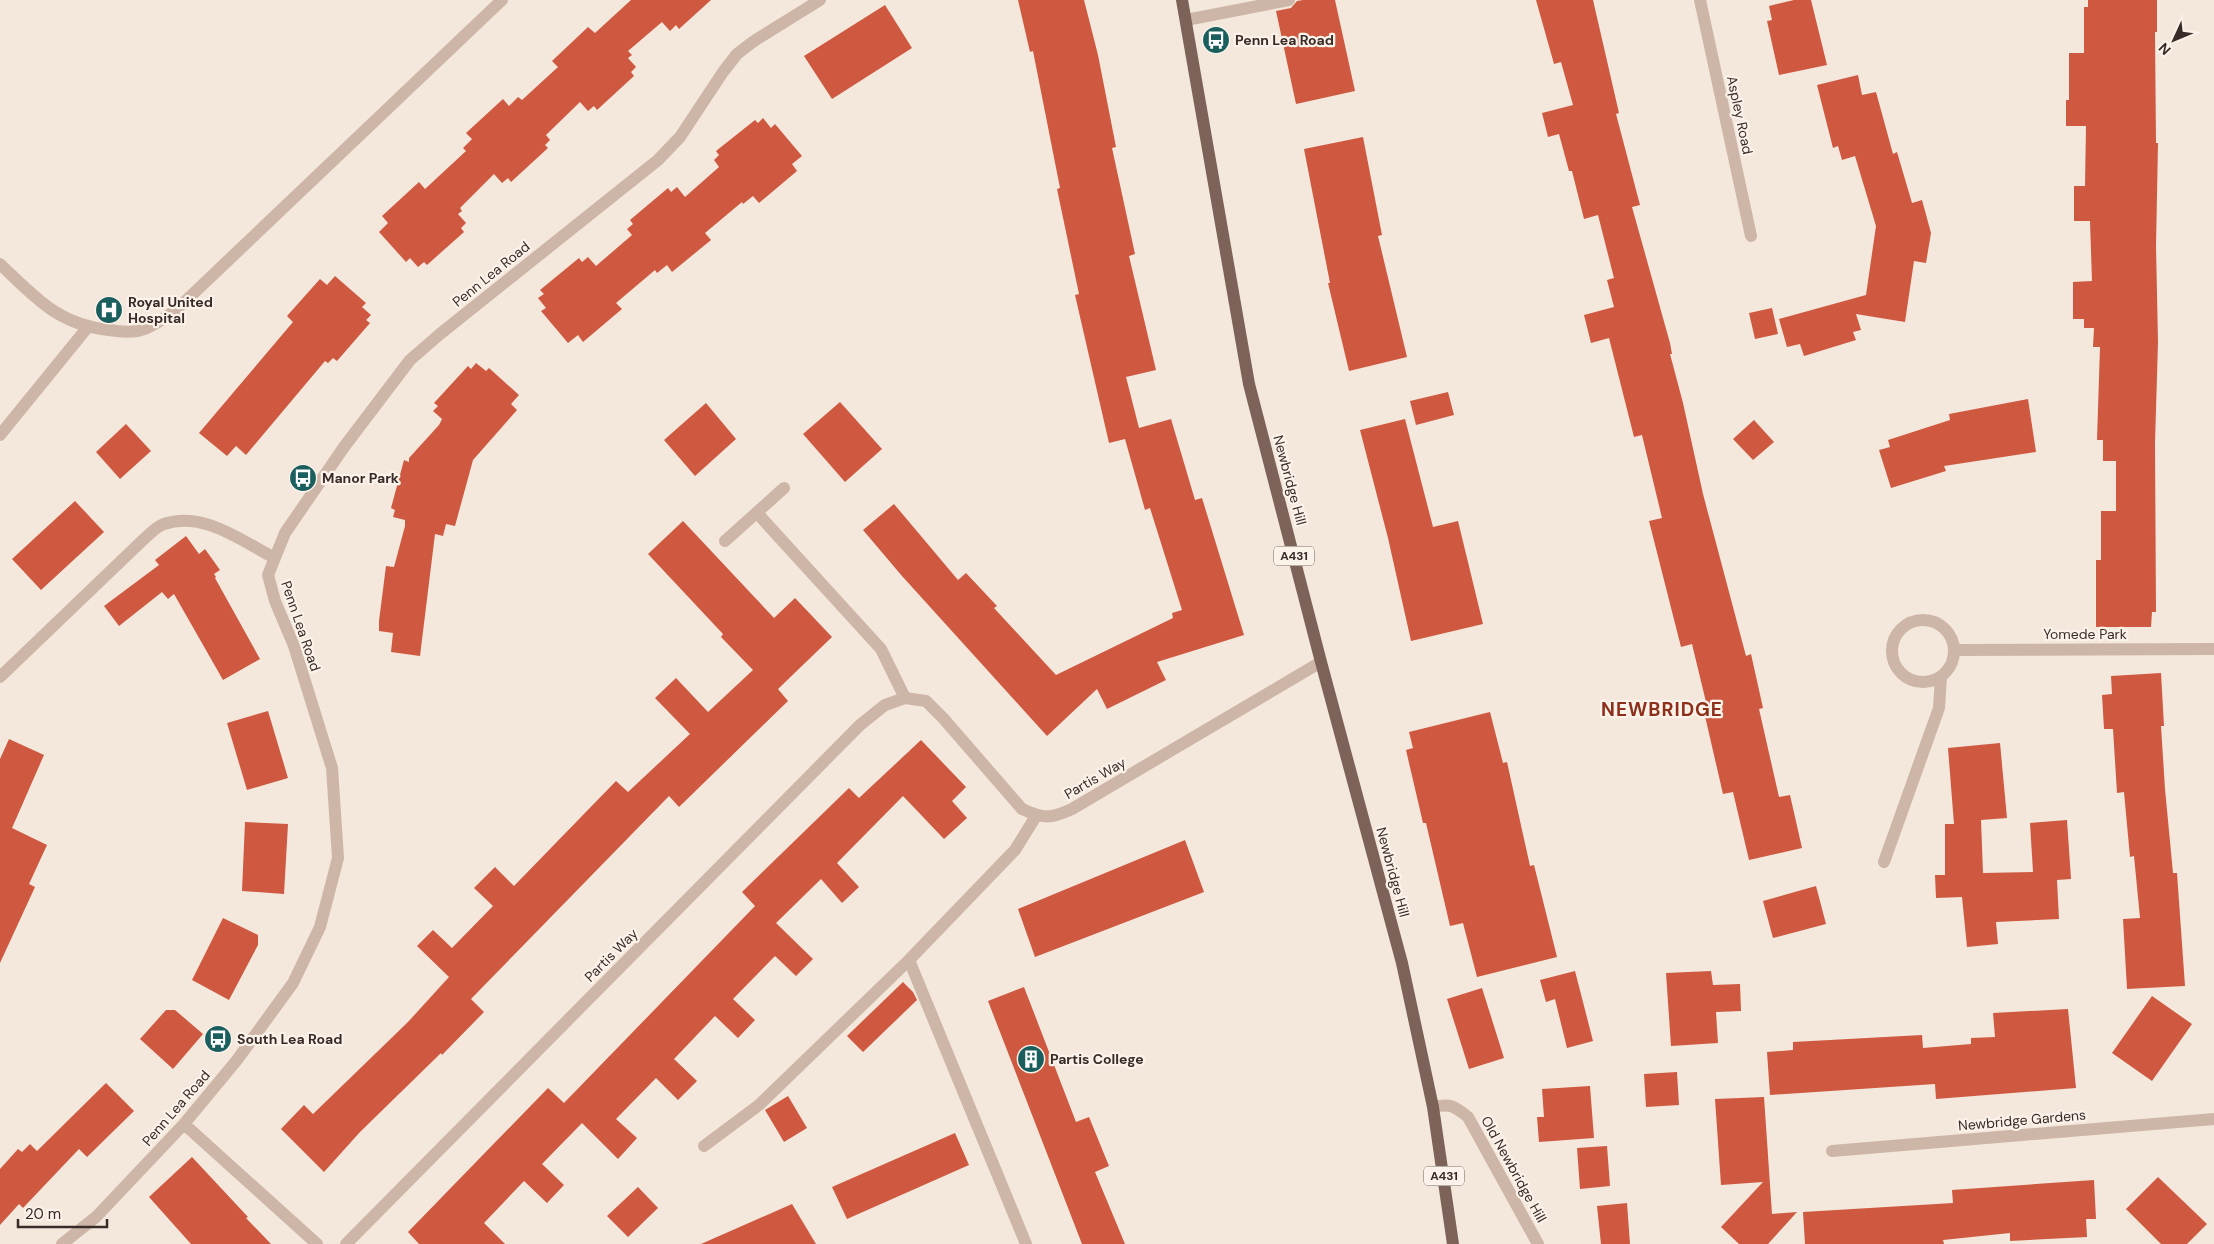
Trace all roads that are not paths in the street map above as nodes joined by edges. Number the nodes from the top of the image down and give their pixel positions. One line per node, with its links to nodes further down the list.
1 (502, 0): 9 (street)
2 (820, 0): 14 (street, Penn Lea Road)
3 (1182, 0): 6 (main road, Newbridge Hill / A431)
4 (1288, 0): 6 (street)
5 (1700, 0): 7 (street, Aspley Road)
6 (1186, 20): 17 (main road, Newbridge Hill / A431)
7 (1751, 236)
8 (0, 264): 9 (street)
9 (87, 328): 10 (street)
10 (0, 435)
11 (784, 488): 12 (street)
12 (757, 513): 13 (street); 20 (street)
13 (725, 541)
14 (273, 558): 18 (street); 26 (street, Penn Lea Road)
15 (2214, 649): 16 (street, Yomede Park)
16 (1955, 650): 19 (street); 19 (street)
17 (1321, 662): 21 (street, Partis Way); 24 (main road, Newbridge Hill / A431)
18 (0, 677)
19 (1942, 677): 22 (street)
20 (905, 698): 21 (street); 31 (street, Partis Way)
21 (1036, 816): 23 (street)
22 (1884, 862)
23 (909, 960): 27 (street); 32 (street)
24 (1433, 1107): 33 (main road, A431); 34 (street, Old Newbridge Hill)
25 (2214, 1119): 28 (street, Newbridge Gardens)
26 (184, 1124): 29 (street, Penn Lea Road); 30 (street)
27 (704, 1146)
28 (1832, 1151)
29 (62, 1244)
30 (317, 1244)
31 (346, 1244)
32 (1026, 1244)
33 (1453, 1244)
34 (1538, 1244)

